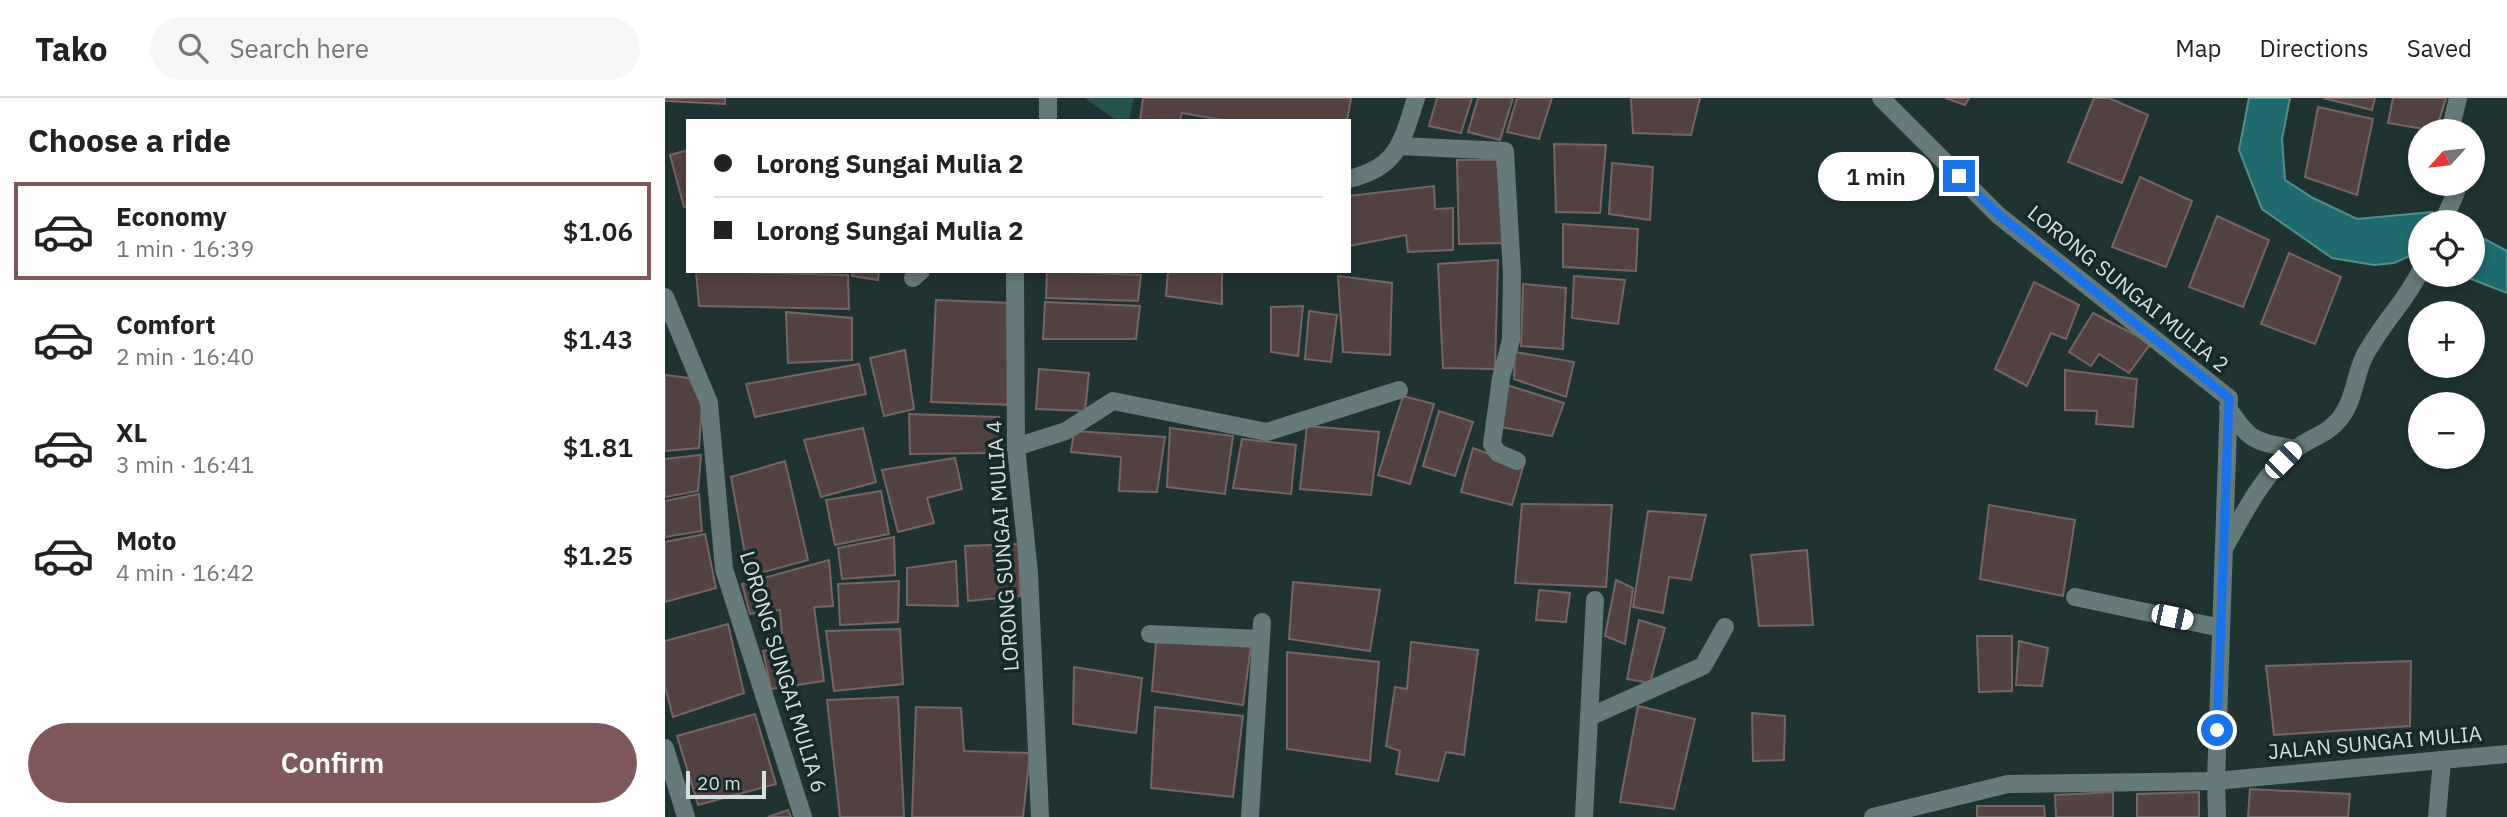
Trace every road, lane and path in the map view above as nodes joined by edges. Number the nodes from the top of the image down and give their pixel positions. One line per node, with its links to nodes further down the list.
1 (1048, 98): 5 (street)
2 (1416, 98): 7 (street)
3 (1881, 98): 13 (street, LORONG SUNGAI MULIA 2)
4 (2458, 98): 6 (street)
5 (1048, 119)
6 (2453, 119)
7 (1400, 146): 8 (street); 16 (street)
8 (1351, 178)
9 (1015, 273): 14 (street, LORONG SUNGAI MULIA 4)
10 (2410, 287): 15 (street)
11 (665, 297): 29 (street, LORONG SUNGAI MULIA 6)
12 (1399, 390): 14 (street)
13 (2228, 408): 15 (street); 17 (street)
14 (1016, 447): 30 (street, LORONG SUNGAI MULIA 4)
15 (2295, 449): 17 (street)
16 (1517, 461)
17 (2223, 550): 21 (street)
18 (2075, 597): 21 (street)
19 (1595, 600): 23 (street)
20 (1725, 627): 23 (street)
21 (2221, 628): 27 (street)
22 (1150, 634): 31 (street)
23 (1589, 717): 32 (street)
24 (665, 748): 28 (street)
25 (2507, 754): 26 (street, JALAN SUNGAI MULIA)
26 (2442, 760): 27 (street, JALAN SUNGAI MULIA); 35 (street)
27 (2216, 781): 33 (street, JALAN SUNGAI MULIA); 34 (street)
28 (686, 817)
29 (803, 817)
30 (1040, 817)
31 (1250, 817)
32 (1584, 817)
33 (1873, 817)
34 (2217, 817)
35 (2437, 817)

